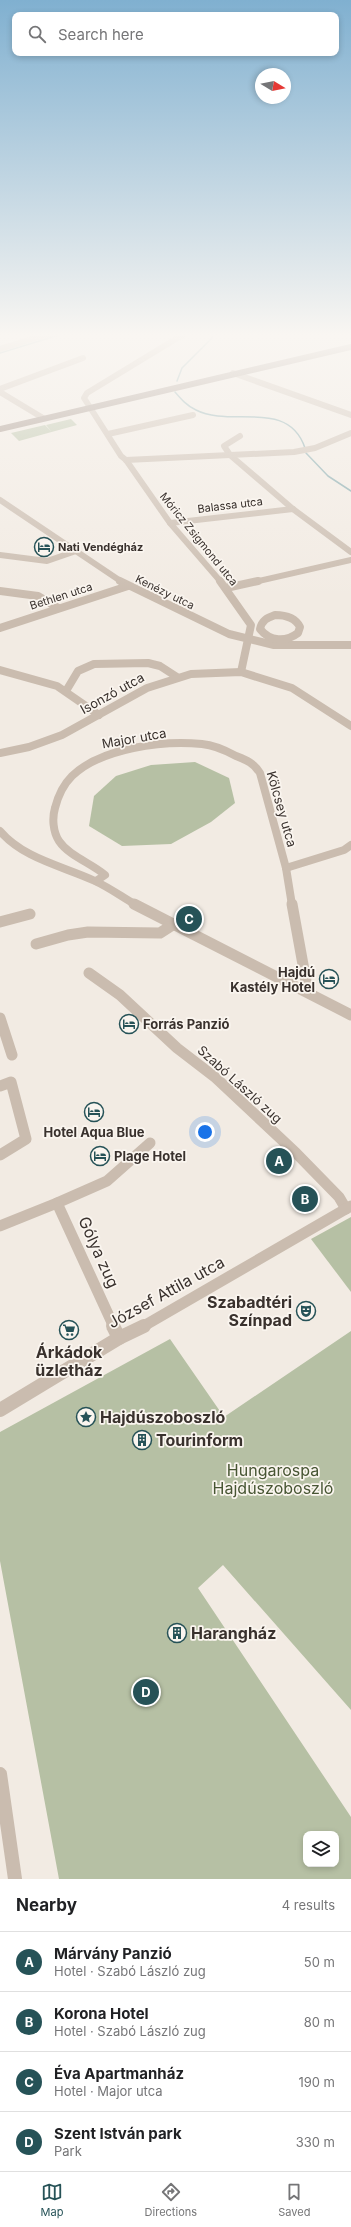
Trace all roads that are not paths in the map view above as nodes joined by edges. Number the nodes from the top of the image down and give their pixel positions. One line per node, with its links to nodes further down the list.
1 (29, 422): 4 (main road)
2 (99, 422): 6 (street, Móricz Zsigmond utca)
3 (163, 422): 6 (street)
4 (0, 429)
5 (351, 433): 8 (street)
6 (108, 434): 9 (street, Móricz Zsigmond utca)
7 (240, 436): 8 (street)
8 (230, 455): 9 (street); 11 (street)
9 (126, 460): 12 (street, Móricz Zsigmond utca)
10 (2, 503): 13 (street, Kenézy utca)
11 (293, 509): 12 (street, Balassa utca); 14 (street)
12 (170, 523): 18 (street, Móricz Zsigmond utca)
13 (76, 551): 15 (street); 17 (street, Kenézy utca)
14 (351, 552)
15 (0, 555)
16 (351, 560): 18 (street)
17 (128, 586): 20 (street, Bethlen utca); 24 (street, Kenézy utca)
18 (226, 588): 21 (street, Móricz Zsigmond utca)
19 (0, 591): 20 (street)
20 (58, 608): 23 (street, Bethlen utca)
21 (251, 625): 22 (street); 24 (street)
22 (260, 625): 22 (street)
23 (0, 628)
24 (250, 640): 25 (street, Kenézy utca); 27 (street)
25 (351, 645)
26 (0, 670): 29 (street)
27 (241, 672): 28 (street, Isonzó utca); 31 (street, Isonzó utca)
28 (177, 677): 29 (street); 30 (street, Isonzó utca)
29 (66, 691): 30 (street)
30 (100, 715): 33 (street, Isonzó utca)
31 (351, 726)
32 (203, 744): 36 (street, Kölcsey utca); 37 (street, Major utca)
33 (0, 753)
34 (0, 831): 37 (street)
35 (351, 845): 36 (street, Kölcsey utca)
36 (286, 868): 43 (street, Kölcsey utca)
37 (96, 881): 40 (street)
38 (30, 914): 39 (street)
39 (0, 922)
40 (174, 924): 41 (street); 43 (street)
41 (36, 944)
42 (89, 973): 51 (street, Szabó László zug)
43 (308, 992): 44 (street)
44 (351, 1015)
45 (0, 1018): 46 (street)
46 (12, 1055)
47 (0, 1086): 49 (street)
48 (150, 1143): 50 (street)
49 (0, 1155)
50 (58, 1203): 52 (street); 53 (street, Gólya zug)
51 (349, 1208): 53 (street, József Attila utca)
52 (0, 1226)
53 (119, 1338): 54 (street, József Attila utca)
54 (0, 1410)
55 (0, 1774): 56 (street)
56 (15, 1879)

